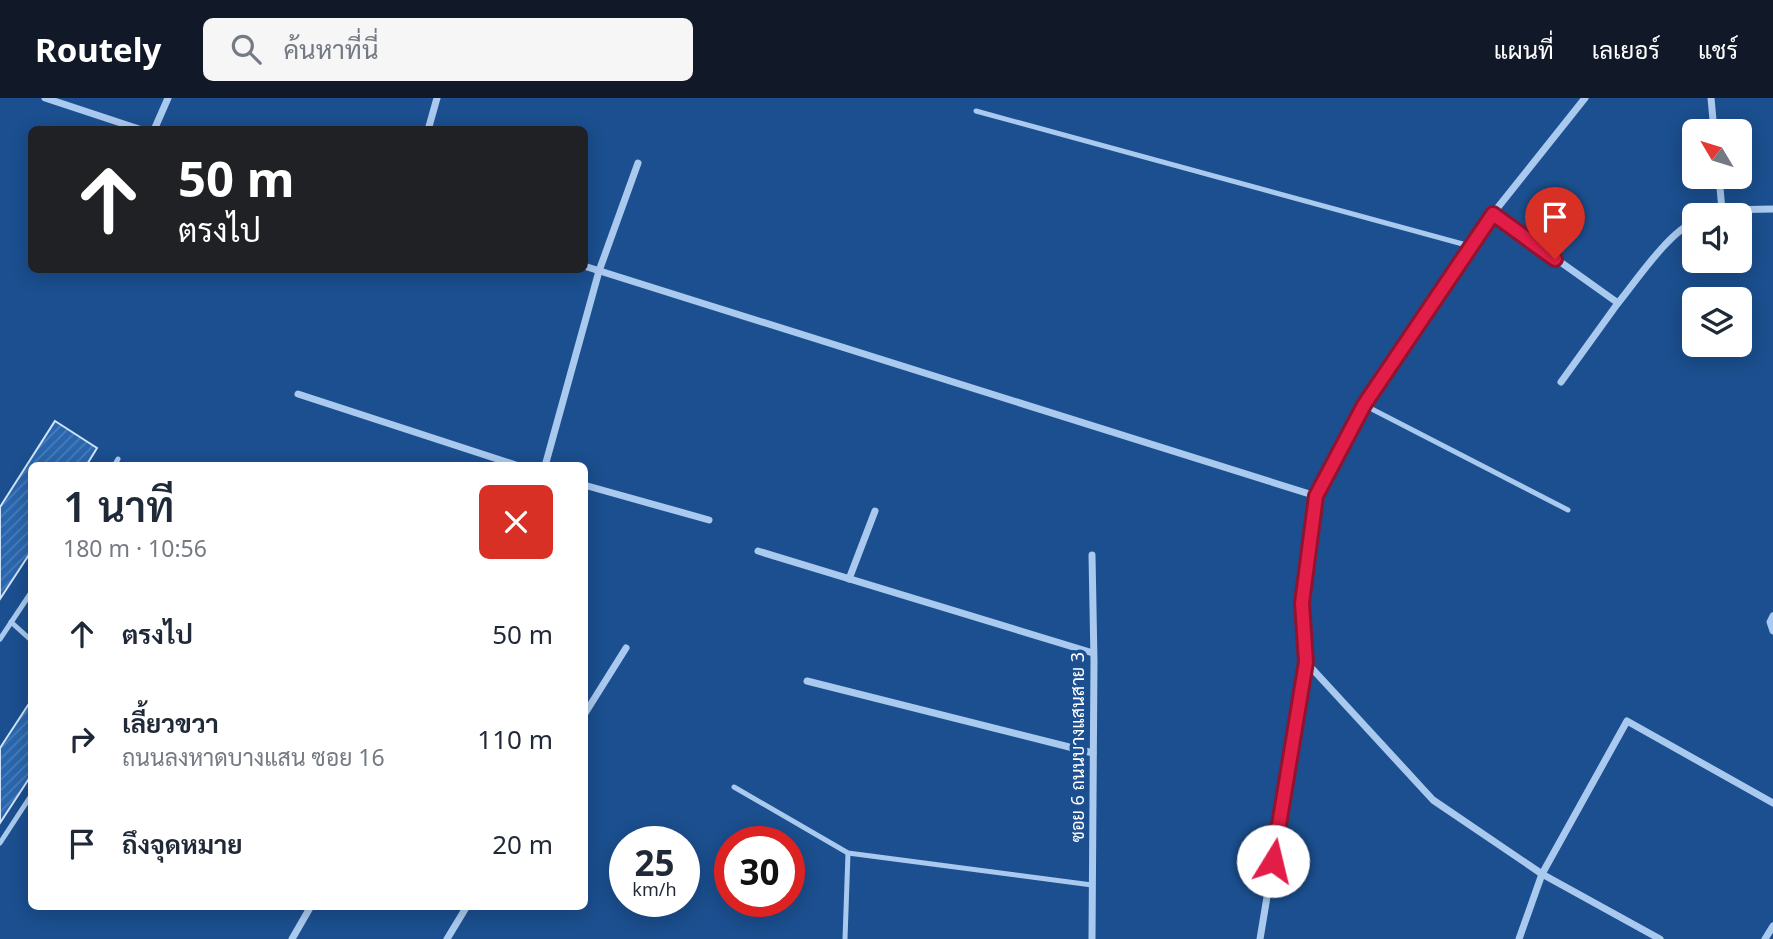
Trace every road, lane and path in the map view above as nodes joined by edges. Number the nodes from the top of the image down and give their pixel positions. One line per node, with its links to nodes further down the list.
1 (45, 98): 8 (street)
2 (168, 98): 9 (street)
3 (437, 98): 10 (street)
4 (1585, 98): 14 (street)
5 (1711, 98): 7 (street)
6 (976, 111): 16 (lane)
7 (1713, 119)
8 (130, 126)
9 (156, 126)
10 (429, 126)
11 (638, 163): 18 (street)
12 (1752, 209): 13 (street)
13 (1773, 209)
14 (1493, 214): 16 (street); 19 (street)
15 (1682, 232): 19 (street)
16 (1470, 246): 22 (street)
17 (588, 267): 18 (street)
18 (599, 271): 26 (street); 28 (street)
19 (1618, 303): 20 (street)
20 (1561, 382)
21 (298, 394): 25 (street)
22 (1364, 405): 28 (street); 29 (lane)
23 (118, 459): 24 (lane)
24 (116, 462)
25 (507, 462)
26 (546, 462)
27 (588, 486): 31 (street)
28 (1316, 496): 43 (street)
29 (1568, 510)
30 (875, 512): 34 (street)
31 (709, 520)
32 (758, 551): 34 (street)
33 (1092, 555): 42 (street, ซอย 6 ถนนบางแสนสาย 3)
34 (849, 579): 42 (street)
35 (28, 597): 37 (lane)
36 (1773, 616): 38 (street)
37 (11, 622): 39 (lane); 40 (lane)
38 (1773, 631)
39 (28, 637)
40 (0, 639)
41 (626, 648): 45 (street)
42 (1093, 653): 46 (street, ซอย 6 ถนนบางแสนสาย 3)
43 (1306, 662): 52 (street); 61 (street)
44 (807, 681): 46 (street)
45 (588, 709)
46 (1093, 753): 53 (street, ซอย 6 ถนนบางแสนสาย 3)
47 (734, 787): 51 (lane)
48 (28, 800): 50 (lane)
49 (1773, 803): 52 (street)
50 (0, 843)
51 (848, 853): 53 (lane); 59 (lane)
52 (1542, 874): 62 (street); 63 (street)
53 (1092, 885): 60 (street, ซอย 6 ถนนบางแสนสาย 3)
54 (309, 910): 57 (street)
55 (465, 910): 58 (street)
56 (1773, 926): 64 (street)
57 (292, 939)
58 (447, 939)
59 (845, 939)
60 (1092, 939)
61 (1260, 939)
62 (1519, 939)
63 (1660, 939)
64 (1765, 939)

